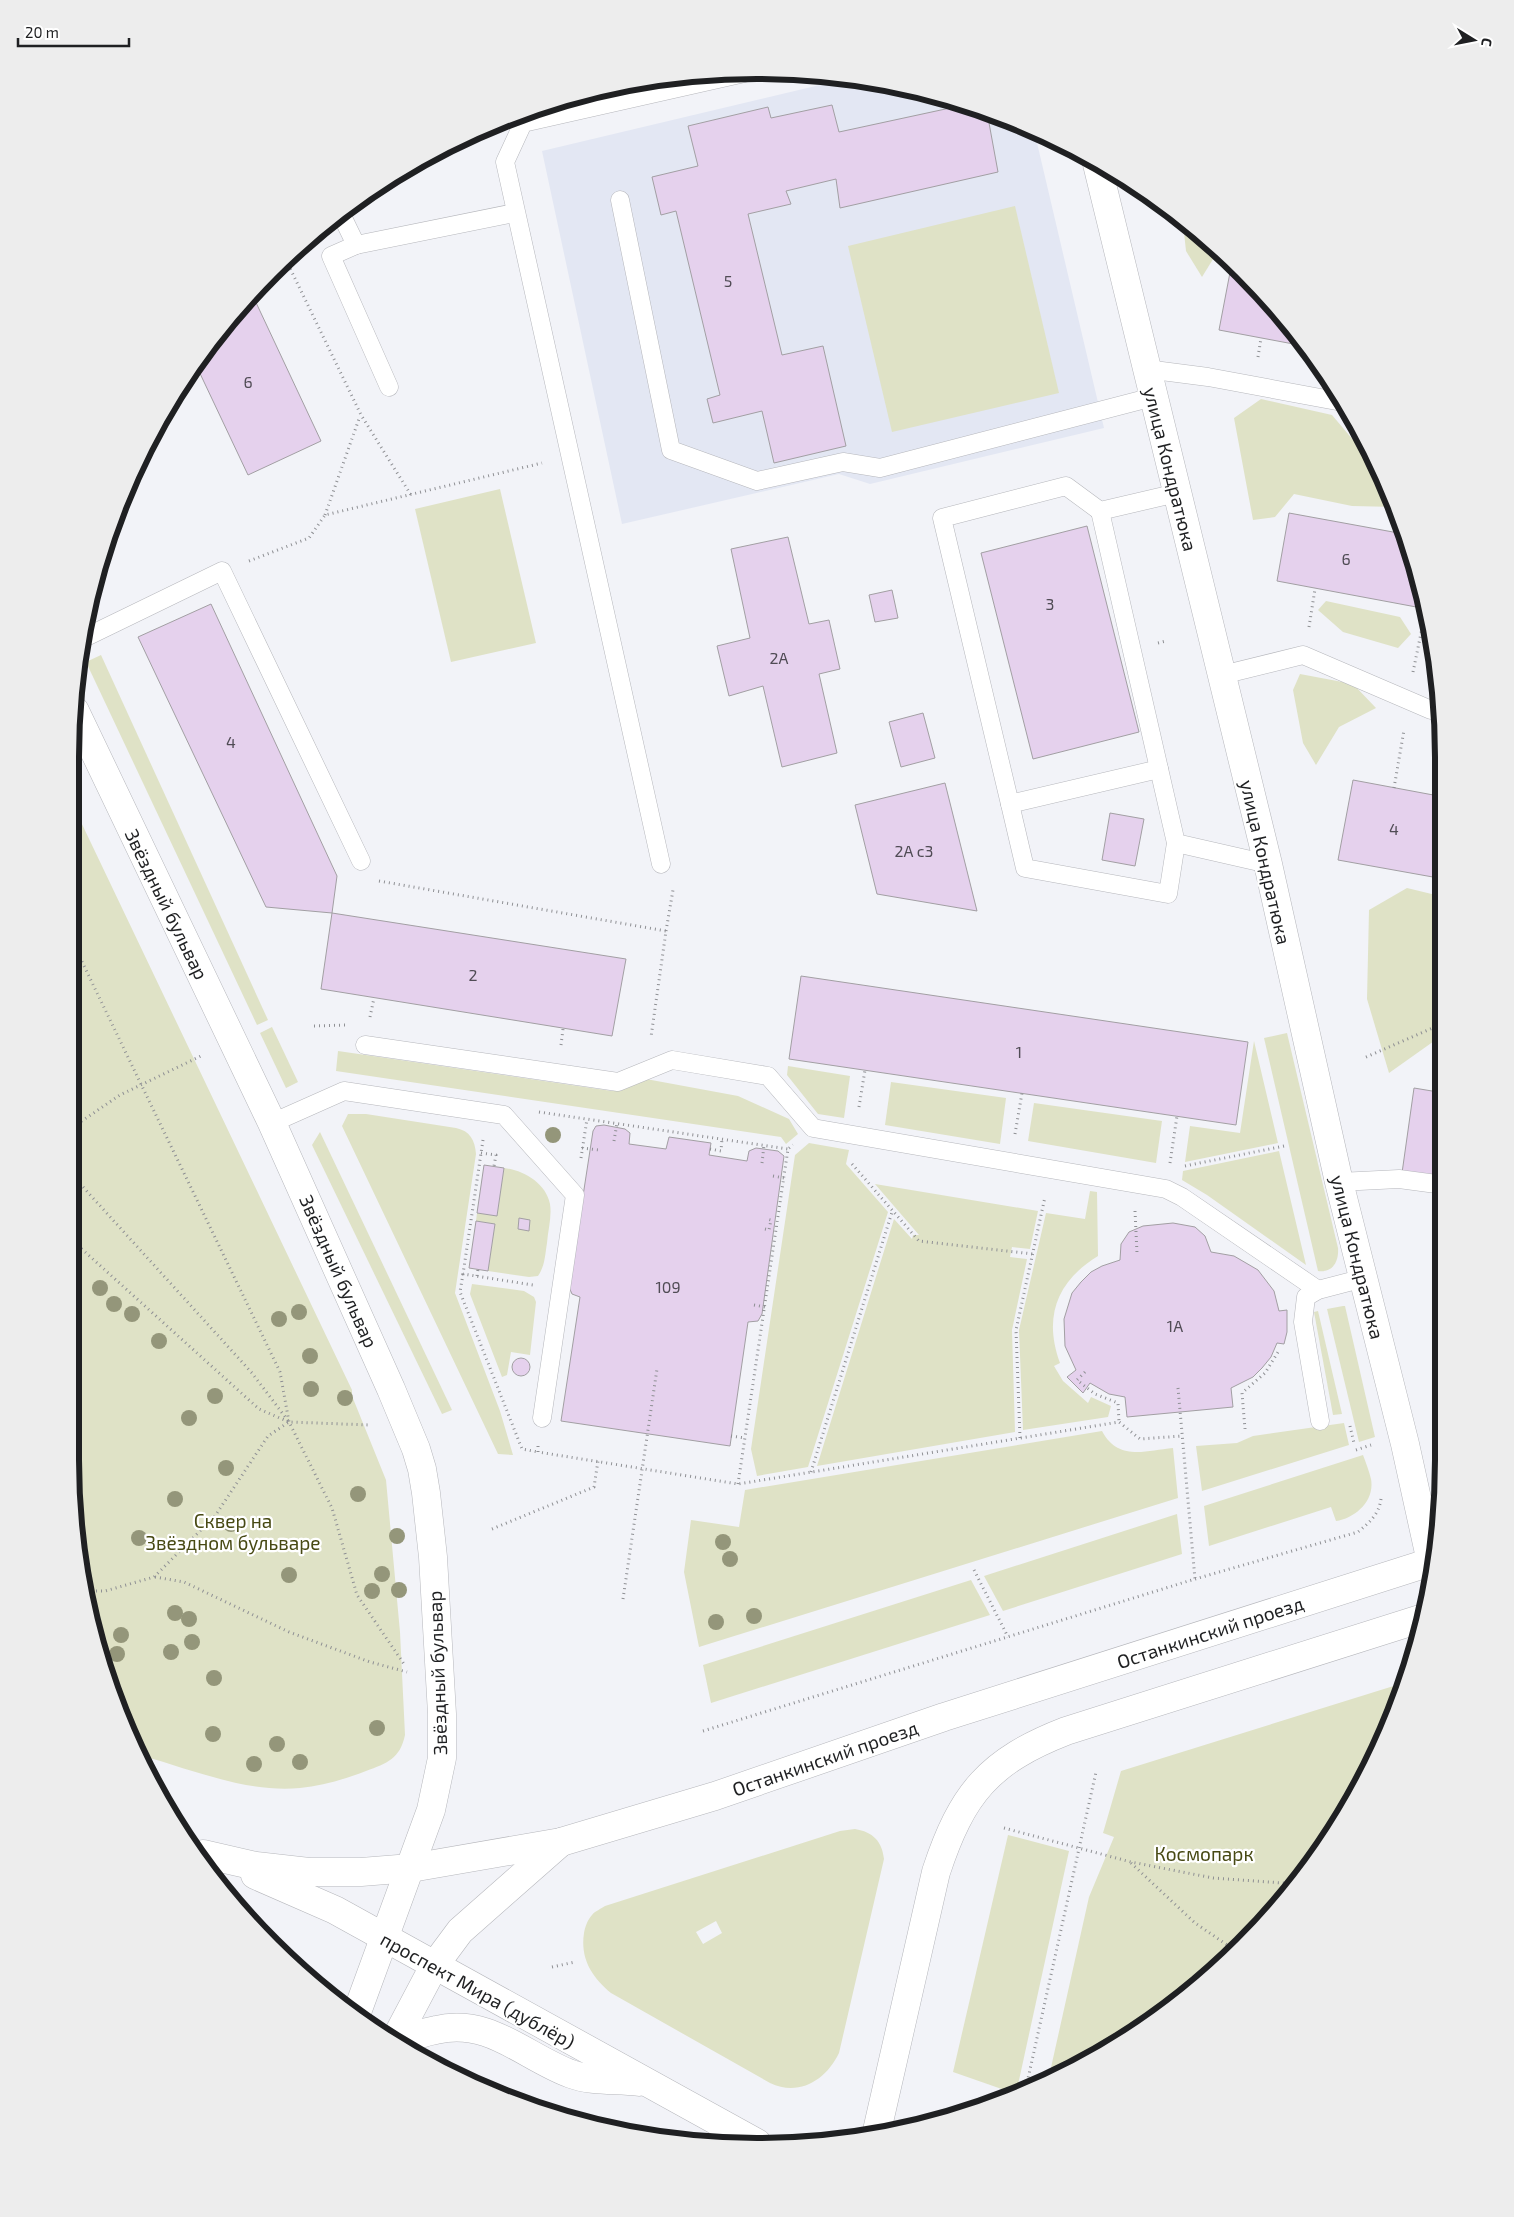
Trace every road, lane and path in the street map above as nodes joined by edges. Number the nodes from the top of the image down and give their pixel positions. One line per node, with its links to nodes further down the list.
1 (714, 80): 4 (lane)
2 (1099, 172): 10 (main road, улица Кондратюка)
3 (620, 200): 12 (lane)
4 (514, 213): 6 (lane); 15 (lane)
5 (344, 219): 6 (lane)
6 (356, 244): 11 (lane)
7 (289, 266): 14 (path)
8 (1261, 338): 9 (path)
9 (1256, 365)
10 (1146, 369): 12 (main road, улица Кондратюка); 13 (lane)
11 (389, 387)
12 (1153, 397): 16 (main road, улица Кондратюка)
13 (1333, 400)
14 (361, 415): 17 (path); 19 (path)
15 (570, 456): 17 (path); 35 (lane)
16 (1177, 493): 18 (lane); 26 (main road, улица Кондратюка)
17 (411, 495): 19 (path)
18 (1100, 510): 30 (lane); 32 (lane)
19 (325, 515): 20 (path)
20 (247, 562)
21 (1316, 589): 23 (path)
22 (1422, 627): 25 (path)
23 (1309, 629)
24 (90, 635): 34 (lane)
25 (1413, 674)
26 (1222, 675): 27 (lane); 36 (main road, улица Кондратюка)
27 (1434, 710)
28 (80, 720): 59 (main road, Звёздный бульвар)
29 (1405, 726): 31 (path)
30 (1159, 769): 32 (lane); 33 (lane)
31 (1394, 788)
32 (1010, 804): 33 (lane)
33 (1176, 844): 36 (lane)
34 (360, 861): 38 (path)
35 (661, 864)
36 (1268, 864): 76 (main road, улица Кондратюка)
37 (672, 896): 38 (path)
38 (666, 931): 46 (path)
39 (79, 956): 54 (path)
40 (374, 998): 41 (path)
41 (369, 1023)
42 (348, 1024): 43 (path)
43 (314, 1026)
44 (1435, 1027): 51 (path)
45 (563, 1028): 49 (path)
46 (651, 1042)
47 (365, 1045): 61 (lane)
48 (199, 1046): 50 (path)
49 (560, 1052)
50 (203, 1055): 52 (path); 54 (path)
51 (1366, 1057)
52 (207, 1064)
53 (865, 1070): 61 (path)
54 (141, 1084): 58 (path); 103 (path)
55 (1022, 1093): 70 (path)
56 (495, 1114): 59 (lane); 60 (path); 69 (path); 94 (lane)
57 (1176, 1116): 73 (path)
58 (79, 1123)
59 (272, 1123): 142 (main road, Звёздный бульвар)
60 (617, 1123): 62 (path); 63 (path)
61 (856, 1136): 70 (lane); 81 (path)
62 (722, 1139): 64 (path); 67 (path)
63 (614, 1141)
64 (764, 1146): 71 (path); 75 (path)
65 (1284, 1146): 73 (path)
66 (582, 1148): 68 (path)
67 (710, 1149)
68 (599, 1150)
69 (481, 1153): 72 (path); 91 (path)
70 (1011, 1162): 78 (lane)
71 (762, 1163)
72 (494, 1166)
73 (1169, 1169): 80 (path)
74 (773, 1176): 75 (path)
75 (784, 1178): 85 (path)
76 (1339, 1182): 79 (lane); 93 (main road, улица Кондратюка)
77 (79, 1183): 103 (path)
78 (1140, 1183): 80 (lane); 88 (path)
79 (1435, 1184)
80 (1166, 1189): 95 (lane)
81 (892, 1212): 89 (path); 119 (path)
82 (1042, 1212): 89 (path)
83 (766, 1220): 84 (path)
84 (770, 1225): 85 (path); 86 (path)
85 (777, 1226): 97 (path)
86 (765, 1229)
87 (79, 1247): 103 (path)
88 (1137, 1253)
89 (1033, 1254): 112 (path)
90 (478, 1269): 92 (path)
91 (463, 1274): 92 (path); 115 (path)
92 (477, 1276): 94 (path)
93 (1364, 1278): 95 (lane); 123 (main road, улица Кондратюка)
94 (561, 1289): 102 (lane)
95 (1318, 1290): 105 (lane)
96 (754, 1305): 97 (path)
97 (765, 1307): 111 (path)
98 (1279, 1349): 108 (path)
99 (657, 1369): 118 (path)
100 (1085, 1372): 104 (path)
101 (1178, 1388): 110 (path)
102 (542, 1418): 115 (path)
103 (289, 1422): 106 (path); 126 (path); 133 (path)
104 (1120, 1422): 110 (path); 112 (path)
105 (1320, 1422)
106 (376, 1423)
107 (1350, 1426): 113 (path)
108 (1245, 1429)
109 (731, 1436): 111 (path)
110 (1182, 1436): 127 (path)
111 (745, 1438): 120 (path)
112 (1020, 1438): 119 (path)
113 (1354, 1444)
114 (1356, 1450): 116 (path)
115 (538, 1452): 117 (path)
116 (1374, 1452)
117 (598, 1461): 118 (path); 122 (path)
118 (642, 1468): 120 (path); 129 (path)
119 (811, 1472): 120 (path)
120 (738, 1484)
121 (1383, 1492): 127 (path)
122 (492, 1529)
123 (1429, 1546)
124 (1427, 1564): 137 (main road, Останкинский проезд)
125 (974, 1570): 131 (path)
126 (154, 1577): 128 (path); 133 (path)
127 (1195, 1579): 131 (path)
128 (92, 1591)
129 (623, 1598)
130 (1416, 1620): 154 (main road)
131 (1008, 1637): 134 (path)
132 (410, 1663): 133 (path)
133 (410, 1673)
134 (703, 1731)
135 (1096, 1772): 138 (path)
136 (1004, 1828): 138 (path)
137 (561, 1842): 142 (main road, Останкинский проезд); 147 (main road)
138 (1079, 1847): 141 (path); 152 (path)
139 (205, 1854): 142 (main road, Останкинский проезд)
140 (206, 1855): 144 (main road, проспект Мира (дублёр))
141 (1130, 1862): 143 (path); 145 (path)
142 (411, 1868): 144 (main road, Звёздный бульвар)
143 (1287, 1883)
144 (384, 1938): 147 (main road, проспект Мира (дублёр)); 149 (main road, Звёздный бульвар)
145 (1230, 1947)
146 (575, 1962): 148 (path)
147 (434, 1966): 150 (main road); 153 (main road, проспект Мира (дублёр))
148 (552, 1967)
149 (358, 2008)
150 (398, 2035)
151 (408, 2041): 153 (main road)
152 (1027, 2082)
153 (653, 2085): 155 (main road, проспект Мира (дублёр))
154 (878, 2127)
155 (748, 2138)

